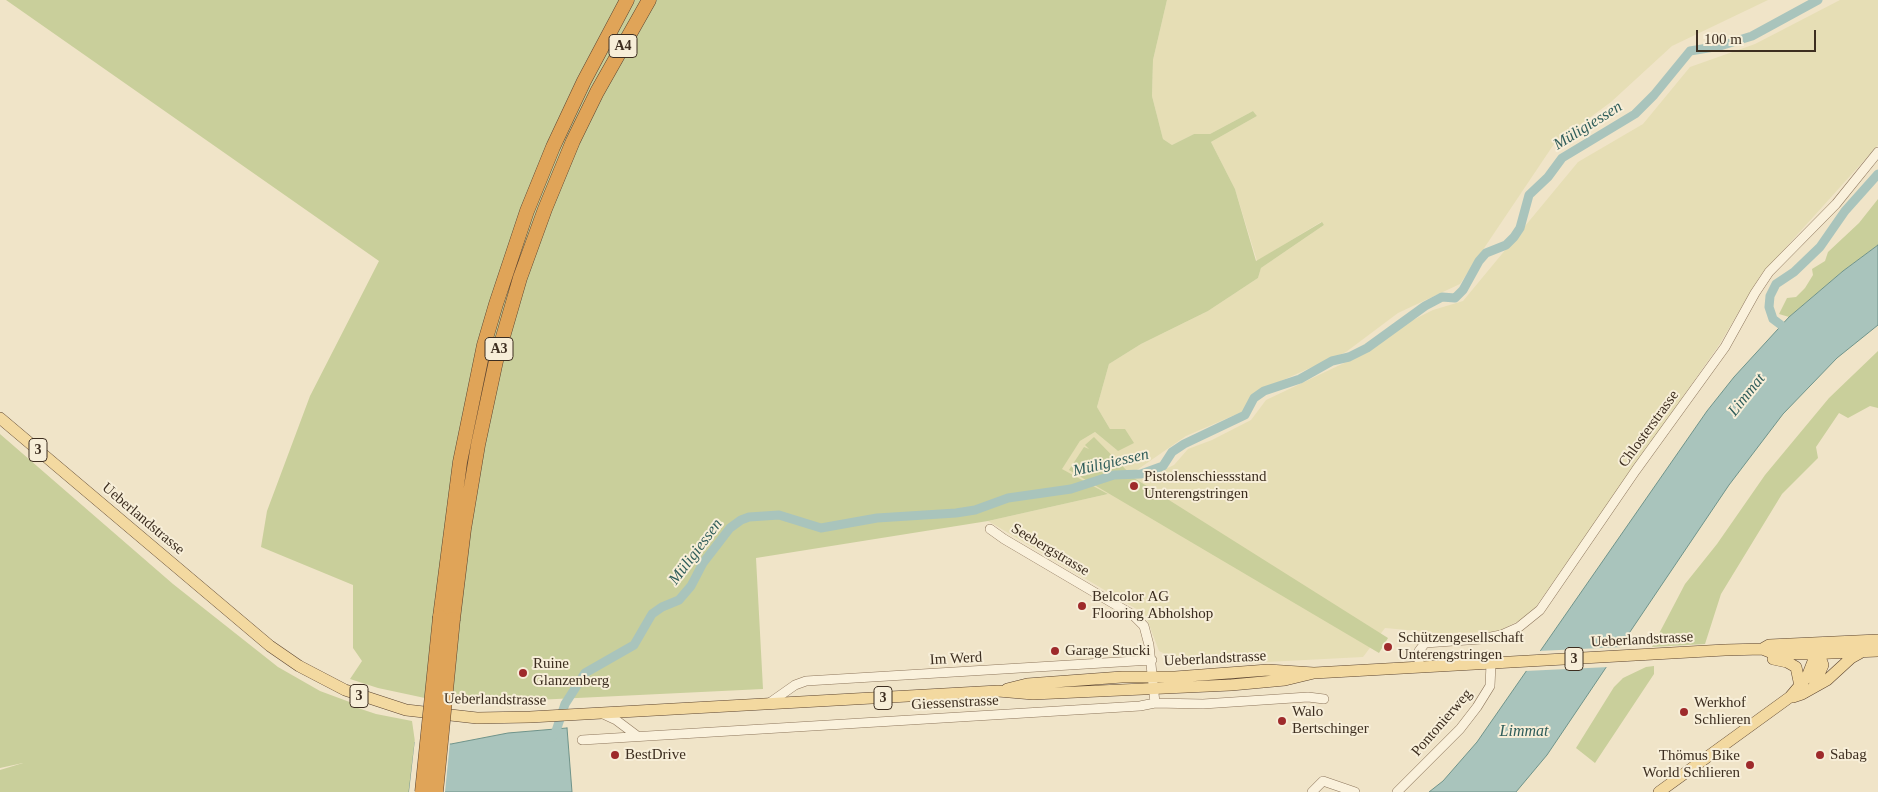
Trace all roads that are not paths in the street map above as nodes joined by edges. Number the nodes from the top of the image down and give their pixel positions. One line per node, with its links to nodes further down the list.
1 (627, 0): 8 (highway, A3)
2 (642, 0): 4 (highway, A3)
3 (648, 0): 4 (highway, A4)
4 (597, 92): 8 (highway, A3)
5 (1878, 152): 18 (street, Chlosterstrasse)
6 (0, 418): 26 (main road, Ueberlandstrasse / 3)
7 (990, 529): 16 (street, Seebergstrasse)
8 (447, 618): 29 (highway, A3, bridge); 30 (highway, A3, bridge)
9 (1878, 640): 10 (main road)
10 (1838, 642): 11 (main road, 3); 15 (main road)
11 (1810, 643): 12 (main road, Ueberlandstrasse / 3); 15 (main road)
12 (1762, 649): 15 (main road, Ueberlandstrasse / 3); 17 (main road, Ueberlandstrasse / 3); 20 (main road)
13 (1878, 651): 14 (main road, Ueberlandstrasse)
14 (1862, 652): 15 (main road, Ueberlandstrasse); 21 (main road)
15 (1820, 654): 20 (main road); 21 (main road)
16 (1152, 660): 19 (street, Seebergstrasse); 25 (street, Im Werd)
17 (1491, 664): 18 (main road, Ueberlandstrasse / 3); 33 (street, Pontonierweg)
18 (1419, 667): 19 (main road, Ueberlandstrasse / 3)
19 (1154, 682): 24 (street); 25 (main road, Ueberlandstrasse / 3)
20 (1800, 686): 22 (main road)
21 (1814, 686): 22 (main road)
22 (1790, 697): 34 (main road)
23 (1324, 699): 24 (street, Giessenstrasse)
24 (1155, 703): 27 (street, Giessenstrasse)
25 (768, 704): 26 (main road, Ueberlandstrasse / 3)
26 (603, 714): 27 (street)
27 (636, 735): 28 (street, Giessenstrasse)
28 (582, 740)
29 (422, 792)
30 (436, 792)
31 (1312, 792): 32 (street)
32 (1354, 792)
33 (1397, 792)
34 (1659, 792)

